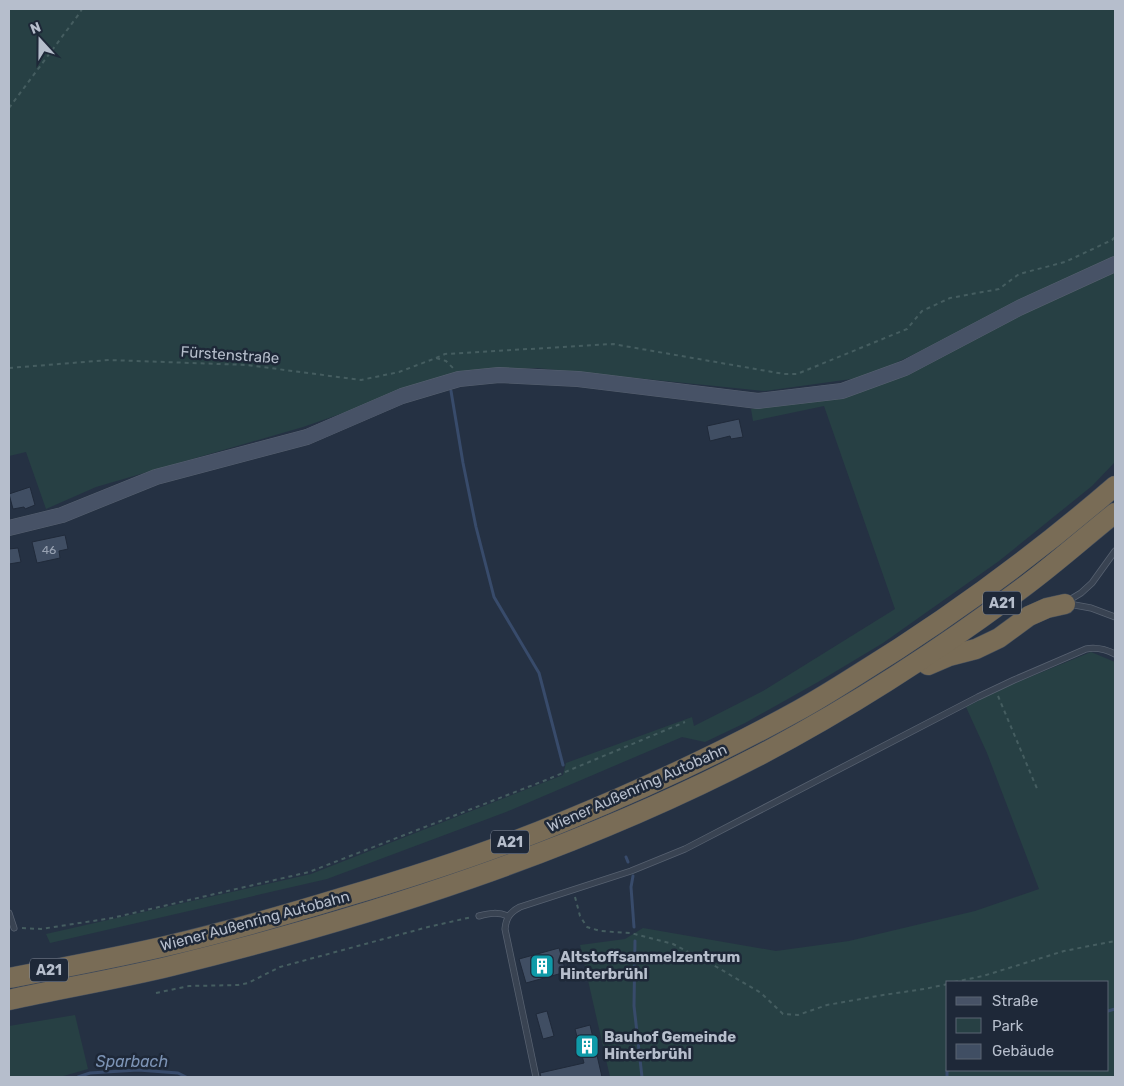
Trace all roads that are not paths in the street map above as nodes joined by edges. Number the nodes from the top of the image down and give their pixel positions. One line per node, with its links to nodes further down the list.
1 (1115, 264): 5 (street)
2 (1115, 477): 3 (highway)
3 (1110, 490): 15 (highway, Wiener Außenring Autobahn / A21)
4 (1115, 513): 10 (highway, Wiener Außenring Autobahn / A21)
5 (9, 528)
6 (1115, 551): 7 (lane)
7 (1064, 604): 8 (lane); 10 (highway)
8 (1115, 617)
9 (1115, 654): 13 (lane)
10 (882, 684): 16 (highway, Wiener Außenring Autobahn / A21)
11 (9, 913): 14 (lane)
12 (479, 916): 13 (lane)
13 (508, 916): 17 (lane)
14 (14, 928)
15 (9, 978)
16 (9, 1000)
17 (536, 1077)

